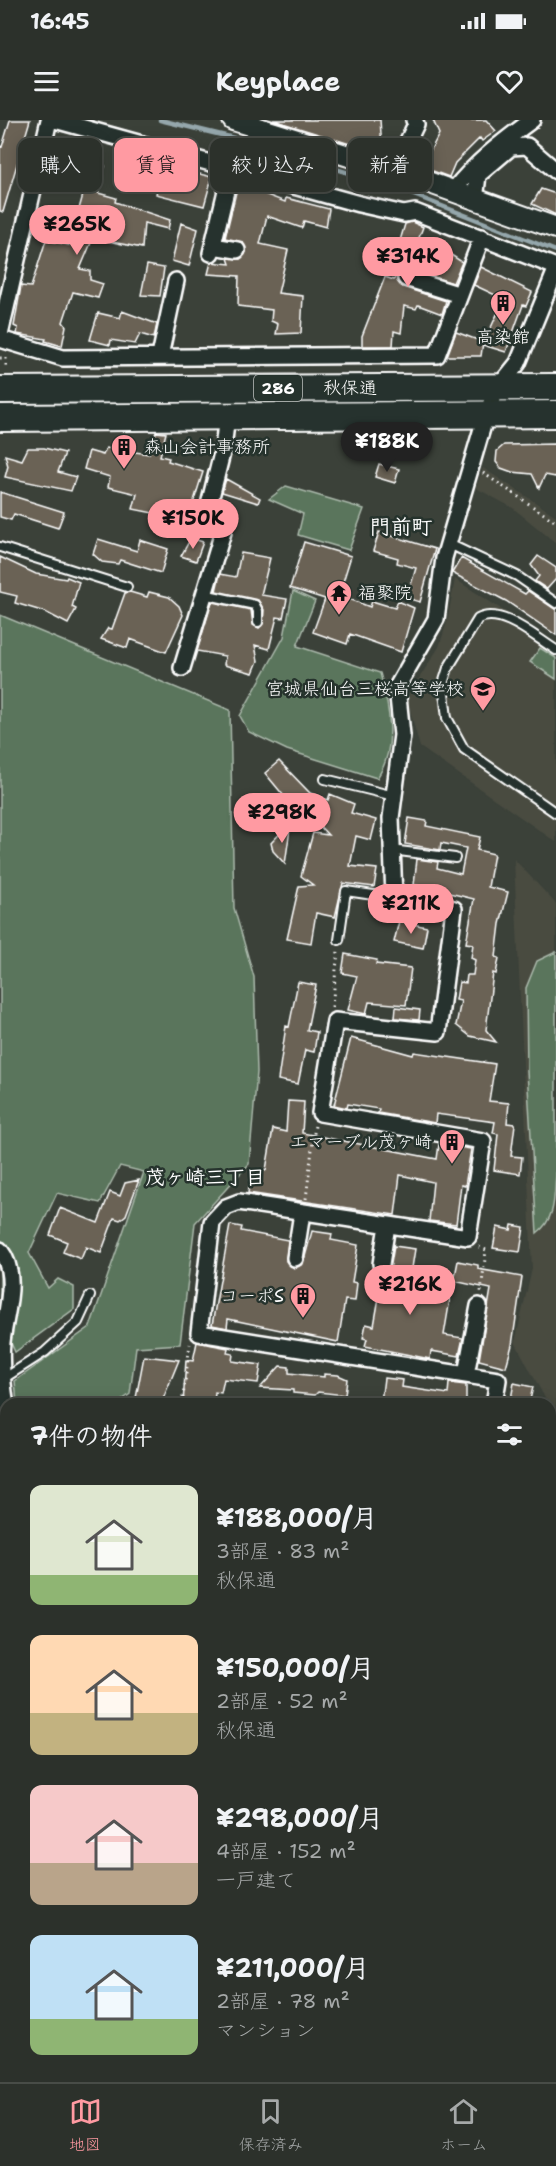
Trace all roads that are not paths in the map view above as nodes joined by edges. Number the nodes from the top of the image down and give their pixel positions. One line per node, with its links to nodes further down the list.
1 (49, 120): 23 (street)
2 (55, 120): 9 (street)
3 (233, 120): 6 (street)
4 (414, 120): 7 (street)
5 (532, 120): 12 (street)
6 (269, 126): 8 (street)
7 (409, 138)
8 (348, 154)
9 (210, 164)
10 (556, 171): 15 (street)
11 (432, 184): 12 (street)
12 (453, 191): 15 (street)
13 (226, 192): 18 (street)
14 (317, 192): 17 (street)
15 (475, 200): 16 (street)
16 (556, 228)
17 (482, 237): 19 (street); 22 (street)
18 (237, 250)
19 (556, 268): 27 (street)
20 (406, 278): 22 (street)
21 (176, 281): 25 (street)
22 (460, 295): 25 (street)
23 (0, 334)
24 (0, 339): 25 (street)
25 (160, 356)
26 (556, 387): 27 (highway, 秋保通 / 286)
27 (498, 389): 28 (highway, 秋保通 / 286); 31 (street)
28 (0, 390)
29 (556, 414): 31 (highway, 秋保通 / 286)
30 (227, 415): 31 (highway, 秋保通 / 286); 32 (highway, 秋保通 / 286); 36 (street)
31 (486, 415): 33 (street)
32 (0, 418)
33 (449, 544): 37 (lane); 42 (street)
34 (0, 547): 35 (lane)
35 (128, 587)
36 (203, 594): 38 (lane); 40 (street)
37 (556, 603)
38 (258, 622)
39 (556, 650): 43 (lane)
40 (182, 668)
41 (325, 779): 42 (lane)
42 (394, 796): 44 (street)
43 (556, 813)
44 (391, 850): 45 (lane); 46 (street)
45 (455, 858)
46 (394, 898): 47 (lane); 49 (street)
47 (339, 940)
48 (302, 1213): 49 (street); 51 (street); 55 (street)
49 (387, 1225): 52 (street)
50 (0, 1250): 56 (street)
51 (295, 1258)
52 (381, 1264)
53 (90, 1296): 56 (lane)
54 (479, 1306): 55 (street)
55 (465, 1374): 58 (street)
56 (3, 1379): 57 (street)
57 (5, 1398)
58 (495, 1398)

